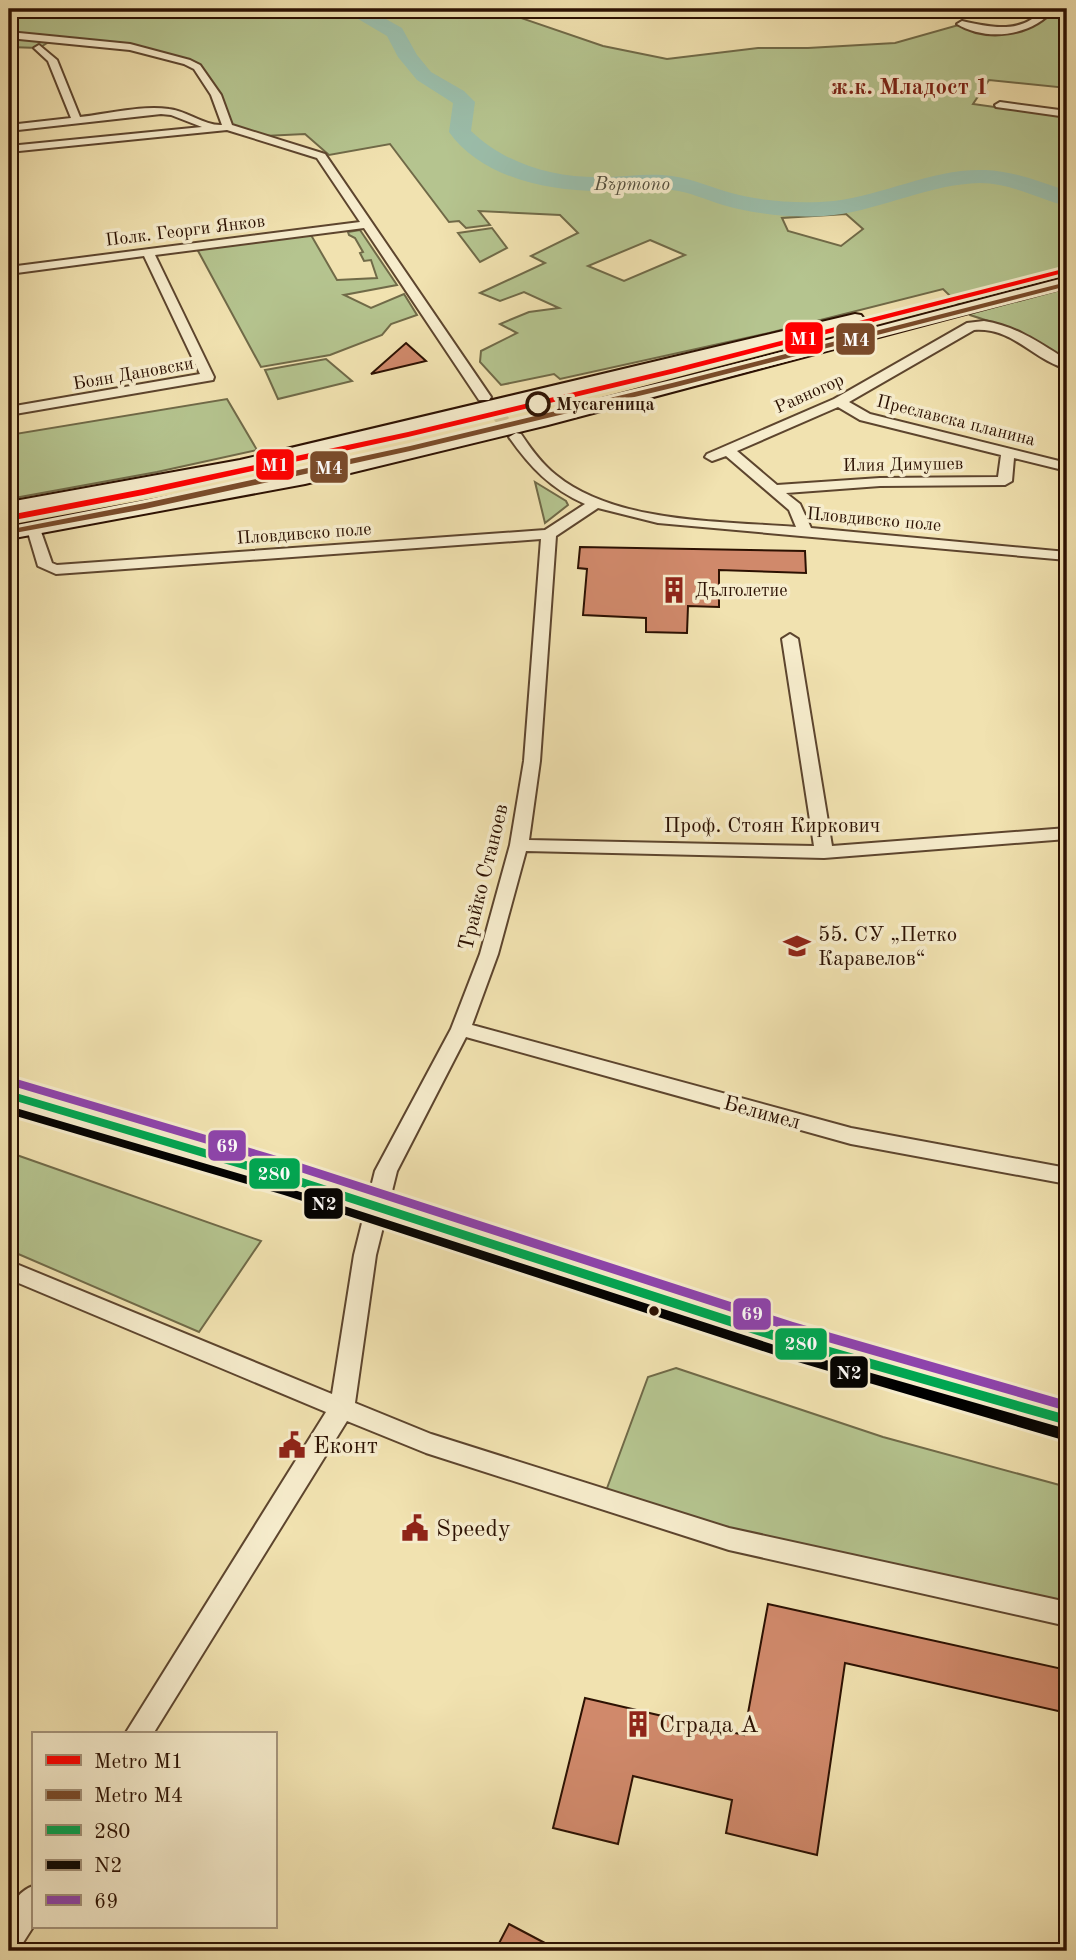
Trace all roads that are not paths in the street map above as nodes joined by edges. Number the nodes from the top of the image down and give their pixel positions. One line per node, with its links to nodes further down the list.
1 (1049, 9): 2 (street)
2 (962, 24)
3 (9, 35): 4 (street)
4 (52, 40): 6 (street); 11 (street)
5 (19, 47): 6 (street)
6 (39, 48): 9 (street)
7 (1000, 105): 8 (street)
8 (1067, 114)
9 (77, 121): 10 (street); 12 (street)
10 (214, 127): 11 (street); 13 (street)
11 (228, 127): 14 (street)
12 (9, 128)
13 (9, 149)
14 (367, 224): 15 (street, Полк. Георги Янков); 20 (street)
15 (148, 253): 17 (street, Полк. Георги Янков); 22 (street, Боян Дановски)
16 (1067, 263): 30 (main road)
17 (9, 270)
18 (1067, 282): 31 (main road)
19 (1067, 365): 21 (street, Равногор)
20 (484, 397)
21 (839, 402): 24 (street, Равногор); 25 (street, Преславска планина)
22 (9, 411)
23 (516, 437): 29 (street, Пловдивско поле)
24 (727, 450): 26 (street, Равногор); 28 (street)
25 (1008, 454): 27 (street, Преславска планина); 28 (street, Илия Димушев)
26 (712, 457)
27 (1067, 467)
28 (776, 489): 32 (street)
29 (596, 503): 32 (street, Пловдивско поле); 34 (street, Пловдивско поле)
30 (9, 508)
31 (34, 529): 33 (main road); 34 (street, Пловдивско поле)
32 (805, 531): 35 (street, Пловдивско поле)
33 (9, 533)
34 (550, 534): 38 (street, Трайко Станоев)
35 (1067, 556)
36 (790, 639): 39 (street)
37 (1067, 834): 39 (street, Проф. Стоян Киркович)
38 (519, 845): 39 (street, Проф. Стоян Киркович); 40 (street, Трайко Станоев)
39 (824, 852)
40 (461, 1029): 42 (street, Белимел); 43 (street, Трайко Станоев)
41 (9, 1096): 43 (main road)
42 (1067, 1176)
43 (377, 1208): 45 (street, Трайко Станоев); 46 (main road)
44 (9, 1270): 45 (street)
45 (342, 1408): 47 (street); 48 (street)
46 (1067, 1420)
47 (1067, 1614)
48 (139, 1732)
49 (32, 1902): 50 (street)
50 (9, 1939)

